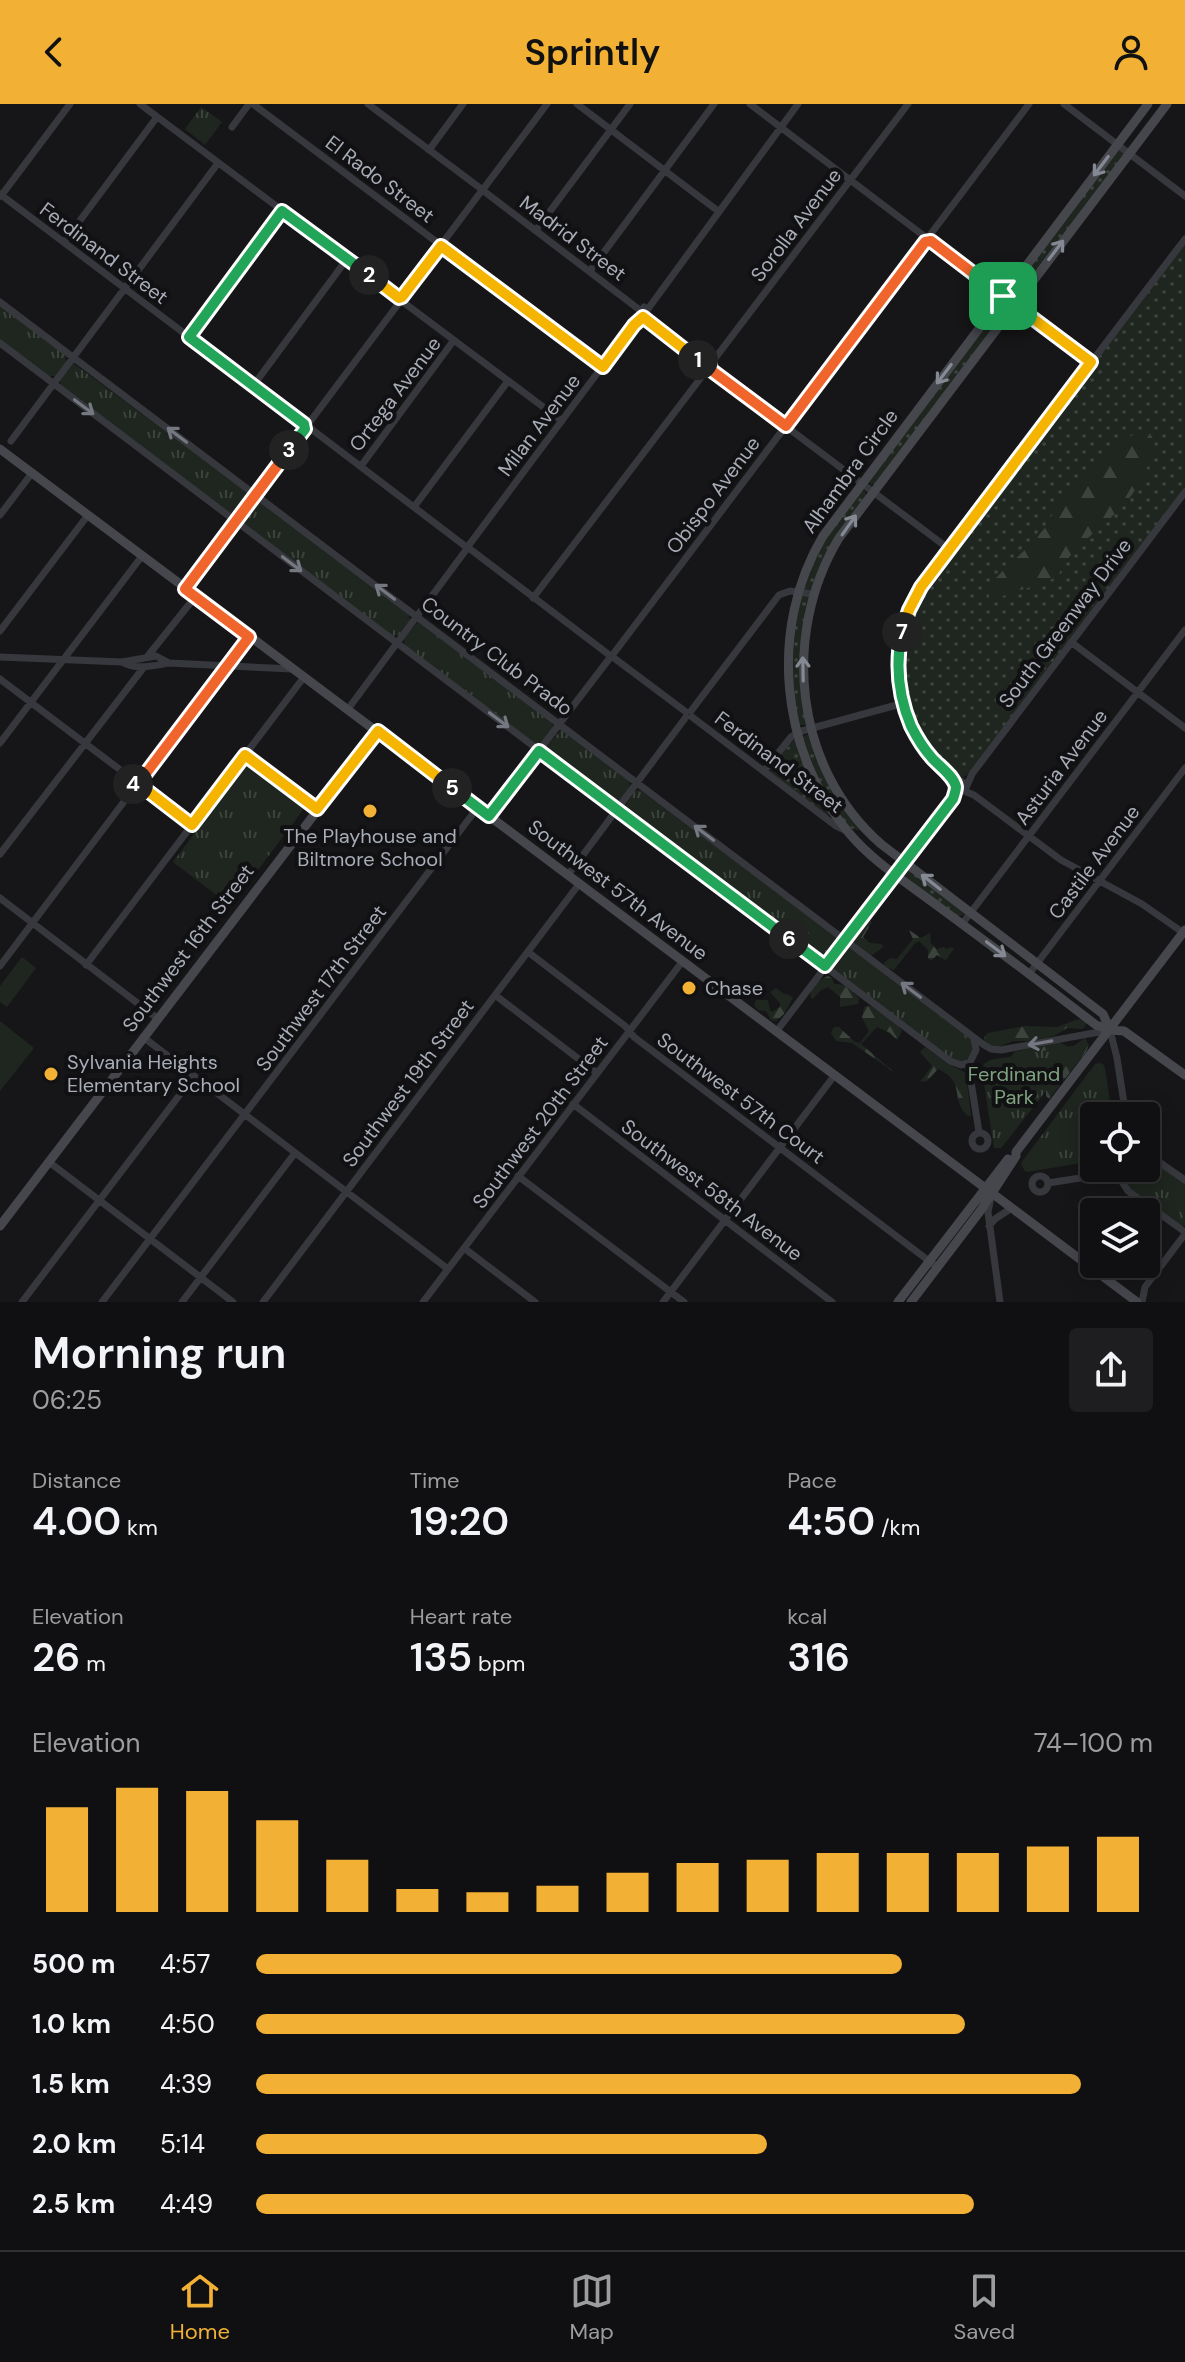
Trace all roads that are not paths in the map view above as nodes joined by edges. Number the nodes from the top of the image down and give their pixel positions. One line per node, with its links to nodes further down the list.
1 (70, 104): 28 (street)
2 (140, 104): 17 (street)
3 (251, 104): 18 (street); 36 (street, El Rado Street)
4 (463, 104): 22 (street)
5 (547, 104): 27 (street)
6 (577, 104): 20 (street)
7 (630, 104): 20 (street)
8 (714, 104): 25 (street)
9 (750, 104): 19 (street)
10 (798, 104): 19 (street, Milan Avenue)
11 (908, 104): 26 (street, Sorolla Avenue)
12 (1029, 104): 33 (street, Obispo Avenue)
13 (1064, 104): 21 (street)
14 (1148, 104): 21 (street, Alhambra Circle)
15 (1167, 104): 23 (street, Alhambra Circle)
16 (374, 106): 22 (street, Madrid Street)
17 (157, 117): 24 (street); 35 (street)
18 (232, 127)
19 (781, 128): 26 (street); 31 (street, Milan Avenue)
20 (611, 129): 25 (street); 32 (street)
21 (1118, 144): 23 (street); 40 (street, Alhambra Circle, one-way to 40)
22 (429, 150): 27 (street, Madrid Street)
23 (1130, 153): 29 (street); 43 (street, Alhambra Circle, one-way to 23)
24 (218, 163): 30 (street); 39 (street)
25 (665, 170): 31 (street); 38 (street)
26 (850, 180): 33 (street); 51 (street, Sorolla Avenue)
27 (482, 190): 32 (street, Madrid Street); 36 (street)
28 (1, 196): 35 (street, Ferdinand Street)
29 (1185, 196)
30 (282, 211): 37 (street); 45 (street)
31 (718, 211): 44 (street, Milan Avenue)
32 (536, 230): 38 (street, Madrid Street)
33 (927, 239): 40 (street); 57 (street, Obispo Avenue)
34 (1185, 239): 49 (street)
35 (64, 242): 39 (street, Ferdinand Street)
36 (441, 246): 41 (street); 50 (street, El Rado Street)
37 (347, 259): 41 (street); 54 (street)
38 (590, 271): 44 (street, Madrid Street)
39 (124, 288): 45 (street, Ferdinand Street); 48 (street)
40 (1003, 296): 43 (street); 62 (street, Alhambra Circle, one-way to 62)
41 (401, 300): 46 (street); 56 (street)
42 (0, 302): 48 (street, Country Club Prado)
43 (1015, 305): 49 (street); 63 (street, Alhambra Circle)
44 (642, 314): 50 (street, Milan Avenue); 51 (street, Madrid Street)
45 (189, 337): 54 (street, Ferdinand Street)
46 (454, 340): 52 (street); 60 (street, Ortega Avenue)
47 (0, 343): 53 (street)
48 (73, 357): 53 (street); 65 (street, Country Club Prado, one-way to 48)
49 (1091, 362): 71 (street)
50 (603, 367): 55 (street, Milan Avenue)
51 (708, 368): 57 (street, Madrid Street); 77 (street, Sorolla Avenue)
52 (508, 381): 55 (street); 66 (street)
53 (53, 383): 58 (street); 69 (street, one-way to 69)
54 (253, 386): 56 (street, Ferdinand Street)
55 (562, 421): 70 (street, Milan Avenue)
56 (307, 426): 60 (street, Ferdinand Street); 65 (street)
57 (786, 426): 62 (street, Madrid Street); 86 (street, Obispo Avenue)
58 (11, 441)
59 (0, 449): 61 (street, Southwest 57th Avenue)
60 (361, 466): 66 (street, Ferdinand Street)
61 (32, 473): 67 (street); 68 (street, Southwest 57th Avenue)
62 (862, 483): 63 (street, Madrid Street); 74 (street, Alhambra Circle)
63 (873, 492): 71 (street, Madrid Street); 75 (street, Alhambra Circle, one-way to 63)
64 (1185, 492): 83 (street, South Greenway Drive)
65 (256, 494): 69 (street); 78 (street, Country Club Prado, one-way to 65)
66 (414, 507): 70 (street, Ferdinand Street)
67 (0, 515)
68 (88, 515): 72 (street, Southwest 57th Avenue); 80 (street)
69 (236, 521): 73 (street); 84 (street, one-way to 84)
70 (468, 548): 77 (street, Ferdinand Street); 78 (street, Milan Avenue)
71 (949, 549): 102 (street)
72 (142, 556): 73 (street, Southwest 57th Avenue); 88 (street)
73 (185, 589): 76 (street, Southwest 57th Avenue)
74 (799, 592): 75 (street); 104 (street); 109 (street, Alhambra Circle)
75 (814, 594): 106 (street, Alhambra Circle, one-way to 75)
76 (195, 597): 81 (street, Southwest 57th Avenue); 82 (street)
77 (533, 598): 86 (street, Ferdinand Street)
78 (417, 616): 84 (street, Milan Avenue); 105 (street, Country Club Prado)
79 (1185, 630): 100 (street, Asturia Avenue)
80 (0, 631)
81 (249, 637): 93 (street); 95 (street, Southwest 57th Avenue)
82 (162, 640): 87 (street); 90 (street)
83 (1071, 642): 100 (street); 118 (street, South Greenway Drive)
84 (397, 643): 103 (street, Milan Avenue); 112 (street, one-way to 112)
85 (1, 656): 88 (street)
86 (611, 656): 104 (street, Ferdinand Street); 105 (street, Obispo Avenue)
87 (158, 657): 90 (street); 91 (street)
88 (63, 659): 89 (street); 101 (street)
89 (122, 662): 90 (street); 94 (street)
90 (146, 662): 91 (street); 94 (street); 98 (street)
91 (169, 663): 92 (street)
92 (207, 664): 93 (street); 99 (street)
93 (228, 665): 95 (street); 99 (street)
94 (134, 667): 98 (street)
95 (292, 669): 96 (street, Southwest 57th Avenue)
96 (304, 677): 103 (street, Southwest 57th Avenue); 113 (street)
97 (0, 679): 101 (street)
98 (131, 680): 111 (street)
99 (216, 680): 116 (street)
100 (1138, 692): 107 (street); 126 (street, Asturia Avenue)
101 (30, 702): 110 (street); 111 (street)
102 (904, 703): 106 (street); 118 (street)
103 (348, 709): 108 (street, Southwest 57th Avenue)
104 (689, 714): 115 (street, Ferdinand Street); 117 (street)
105 (560, 724): 112 (street, Obispo Avenue); 117 (street, Country Club Prado)
106 (811, 728): 109 (street); 125 (street, Alhambra Circle)
107 (1185, 728)
108 (378, 731): 119 (street, Southwest 57th Avenue); 120 (street, Southwest 16th Street)
109 (798, 732): 115 (street); 124 (street, Alhambra Circle)
110 (0, 743)
111 (84, 743): 116 (street); 127 (street)
112 (539, 751): 121 (street); 122 (street, Obispo Avenue)
113 (245, 755): 120 (street); 123 (street)
114 (1185, 768): 131 (street, Castile Avenue)
115 (764, 771): 124 (street, Ferdinand Street)
116 (138, 783): 123 (street); 135 (street)
117 (637, 783): 121 (street); 138 (street, Country Club Prado, one-way to 117)
118 (960, 785): 126 (street); 128 (street)
119 (478, 807): 122 (street, Southwest 57th Avenue); 160 (street, Southwest 17th Street)
120 (317, 809): 147 (street, Southwest 16th Street)
121 (617, 809): 130 (street); 144 (street)
122 (489, 816): 130 (street, Southwest 57th Avenue)
123 (192, 825): 142 (street)
124 (847, 831): 125 (street); 129 (street, Alhambra Circle)
125 (872, 836): 128 (street, Alhambra Circle)
126 (1029, 837): 131 (street); 134 (street, Asturia Avenue)
127 (0, 854)
128 (905, 862): 129 (street); 134 (street, Alhambra Circle, one-way to 128)
129 (895, 874): 136 (street, Alhambra Circle); 138 (street)
130 (568, 875): 132 (street, Southwest 57th Avenue)
131 (1100, 881): 137 (street); 141 (street, Castile Avenue)
132 (579, 884): 139 (street, Southwest 19th Street); 140 (street, Southwest 57th Avenue)
133 (0, 898): 135 (street)
134 (971, 913): 136 (street, Asturia Avenue); 141 (street, Alhambra Circle)
135 (33, 923): 142 (street); 143 (street)
136 (962, 924): 145 (street, Alhambra Circle, one-way to 145)
137 (1184, 932): 148 (street)
138 (845, 941): 144 (street); 152 (street, Country Club Prado, one-way to 138)
139 (528, 952): 146 (street, Southwest 19th Street); 149 (street, Southwest 57th Court)
140 (682, 962): 149 (street, Southwest 20th Street); 150 (street, Southwest 57th Avenue)
141 (1037, 964): 145 (street, Castile Avenue); 148 (street, Alhambra Circle)
142 (86, 965): 147 (street)
143 (0, 966)
144 (825, 966): 150 (street); 153 (street)
145 (1029, 974): 148 (street, Alhambra Circle)
146 (495, 995): 154 (street); 171 (street, Southwest 19th Street)
147 (157, 1018): 151 (street, Southwest 16th Street)
148 (1110, 1030): 152 (street, Country Club Prado, one-way to 152); 155 (street, Alhambra Circle); 158 (street); 172 (street)
149 (629, 1031): 154 (street, Southwest 20th Street); 162 (street, Southwest 57th Court)
150 (776, 1032): 157 (street, Southwest 57th Avenue)
151 (143, 1037): 156 (street); 164 (street, Southwest 16th Street)
152 (973, 1037): 153 (street)
153 (968, 1063): 161 (street)
154 (597, 1073): 159 (street, Southwest 20th Street)
155 (1185, 1075)
156 (194, 1076): 160 (street); 173 (street)
157 (834, 1076): 162 (street); 172 (street, Southwest 57th Avenue)
158 (1124, 1102)
159 (573, 1104): 166 (street, Southwest 20th Street); 175 (street, Southwest 58th Avenue)
160 (245, 1115): 163 (street); 180 (street, Southwest 17th Street)
161 (979, 1132)
162 (780, 1148): 175 (street); 182 (street, Southwest 57th Court)
163 (295, 1153): 171 (street); 184 (street)
164 (49, 1162): 173 (street); 177 (street, Southwest 16th Street)
165 (1160, 1163): 168 (street)
166 (518, 1176): 181 (street, Southwest 20th Street); 186 (street)
167 (1080, 1177): 170 (street)
168 (1185, 1180)
169 (1122, 1182): 179 (street)
170 (1048, 1183)
171 (346, 1192): 183 (street); 192 (street, Southwest 19th Street)
172 (988, 1193): 174 (street, Southwest 57th Avenue); 176 (street); 178 (street); 182 (street)
173 (100, 1200): 180 (street); 188 (street)
174 (1010, 1209): 178 (street); 187 (street, Southwest 57th Avenue)
175 (725, 1220): 186 (street); 197 (street, Southwest 58th Avenue)
176 (974, 1220): 178 (street); 182 (street)
177 (0, 1226)
178 (989, 1226): 200 (street)
179 (1185, 1233): 185 (street)
180 (150, 1239): 184 (street); 189 (street, Southwest 17th Street)
181 (464, 1248): 183 (street, Southwest 20th Street); 194 (street)
182 (933, 1265): 198 (street); 199 (street)
183 (448, 1269): 193 (street, Southwest 20th Street)
184 (200, 1278): 190 (street); 191 (street)
185 (1145, 1287): 187 (street); 187 (street)
186 (671, 1292): 195 (street); 196 (street)
187 (1135, 1300)
188 (22, 1302)
189 (102, 1302)
190 (182, 1302)
191 (233, 1302)
192 (263, 1302)
193 (423, 1302)
194 (535, 1302)
195 (663, 1302)
196 (684, 1302)
197 (832, 1302)
198 (898, 1302)
199 (911, 1302)
200 (1000, 1302)

